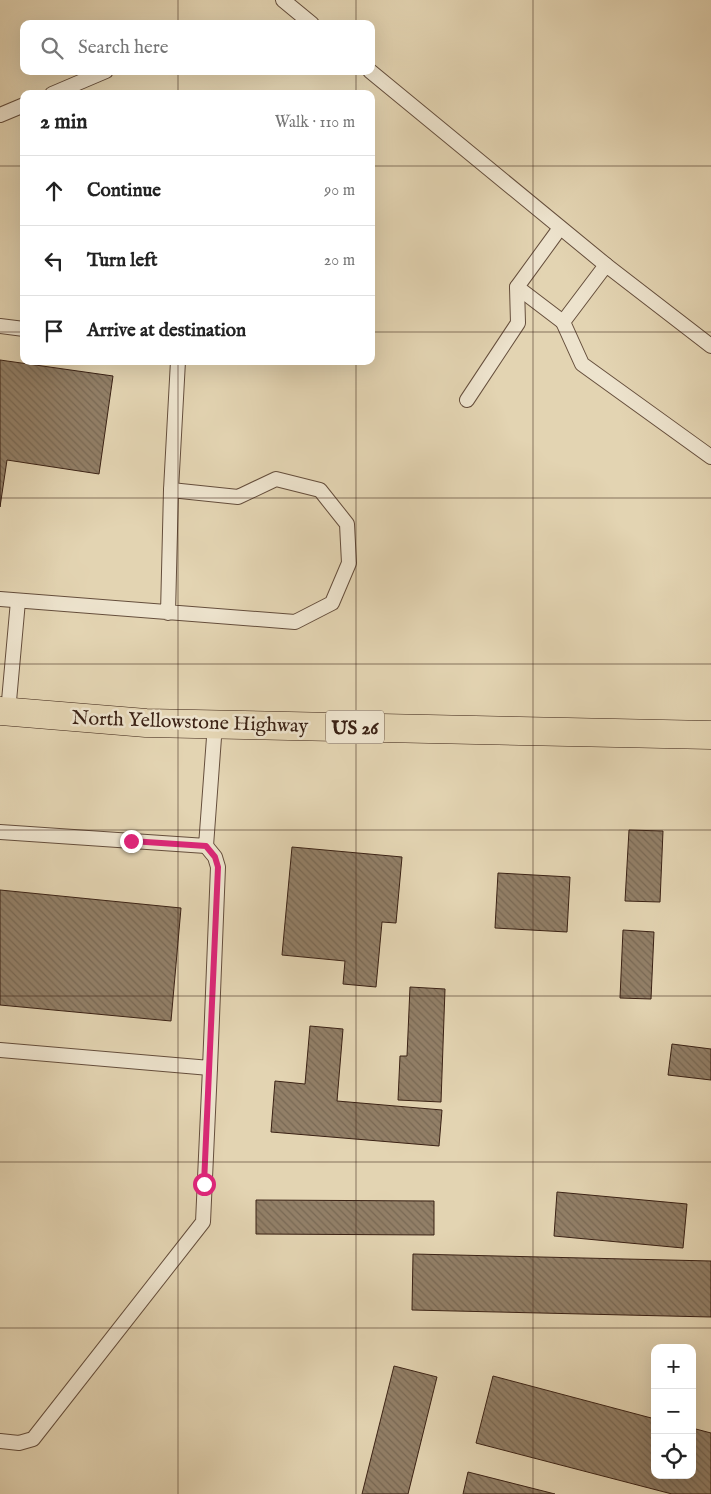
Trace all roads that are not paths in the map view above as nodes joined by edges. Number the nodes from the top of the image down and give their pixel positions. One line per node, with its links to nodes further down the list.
1 (283, 0): 2 (lane)
2 (307, 20)
3 (97, 75): 5 (lane)
4 (375, 75): 8 (lane)
5 (61, 90)
6 (20, 107): 7 (lane)
7 (0, 115)
8 (560, 228): 9 (lane); 10 (lane)
9 (606, 265): 11 (lane); 14 (lane)
10 (517, 287): 11 (lane); 16 (lane)
11 (563, 322): 17 (lane)
12 (0, 326): 13 (lane)
13 (20, 328)
14 (711, 346)
15 (178, 365): 18 (lane)
16 (467, 400)
17 (711, 457)
18 (171, 490): 21 (lane); 21 (lane)
19 (0, 599): 20 (lane)
20 (18, 601): 21 (lane); 22 (lane)
21 (168, 613)
22 (4, 712): 23 (highway, North Yellowstone Highway / US 26)
23 (215, 724): 24 (highway, North Yellowstone Highway / US 26); 26 (lane)
24 (711, 735)
25 (0, 832): 26 (lane)
26 (206, 846): 28 (lane)
27 (0, 1050): 28 (lane)
28 (210, 1068): 29 (lane)
29 (0, 1441)

